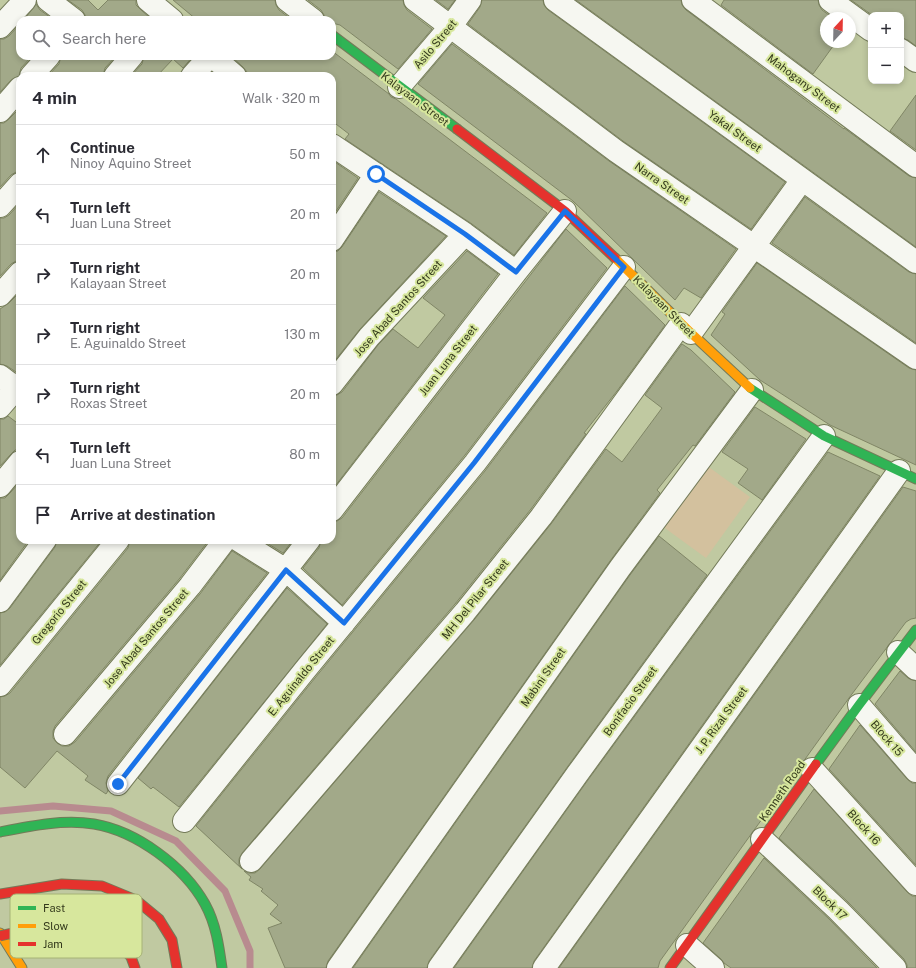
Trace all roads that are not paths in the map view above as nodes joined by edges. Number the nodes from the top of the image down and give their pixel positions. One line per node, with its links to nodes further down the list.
1 (25, 0): 14 (street)
2 (48, 0): 10 (street)
3 (148, 0): 11 (street)
4 (287, 0): 12 (street)
5 (415, 0): 13 (street, Narra Street)
6 (470, 0): 13 (street, Asilo Street)
7 (555, 0): 33 (street, Yakal Street)
8 (693, 0): 31 (street, Mahogany Street)
9 (830, 0): 15 (street)
10 (76, 16)
11 (165, 16)
12 (308, 16)
13 (451, 26): 27 (street, Asilo Street); 39 (street, Narra Street)
14 (0, 27)
15 (868, 28)
16 (336, 38): 27 (street, Kalayaan Street)
17 (904, 52): 22 (street)
18 (45, 60): 23 (street)
19 (129, 60): 24 (street)
20 (207, 60): 25 (street)
21 (216, 60): 26 (street)
22 (916, 61)
23 (35, 72)
24 (118, 72)
25 (196, 72)
26 (230, 72)
27 (399, 87): 36 (street, Kalayaan Street)
28 (16, 93): 29 (street)
29 (0, 111)
30 (336, 148): 32 (street)
31 (916, 166)
32 (376, 174): 37 (street); 38 (street)
33 (802, 180): 39 (street, MH Del Pilar Street); 40 (street, Yakal Street)
34 (16, 188): 35 (street)
35 (0, 206)
36 (565, 211): 41 (street, Kalayaan Street); 42 (street, Juan Luna Street)
37 (336, 234)
38 (465, 234): 42 (street); 47 (street, Jose Abad Santos Street)
39 (753, 247): 45 (street, MH Del Pilar Street); 46 (street, Narra Street)
40 (916, 262)
41 (624, 267): 45 (street, Kalayaan Street); 63 (street, E. Aguinaldo Street)
42 (516, 272): 55 (street, Juan Luna Street)
43 (16, 278): 44 (street)
44 (0, 296)
45 (686, 328): 49 (street, Kalayaan Street); 76 (street, MH Del Pilar Street)
46 (916, 358)
47 (336, 379)
48 (14, 385): 50 (street)
49 (752, 390): 51 (street, Kalayaan Street); 91 (street, Mabini Street)
50 (0, 408)
51 (824, 436): 53 (street, Kalayaan Street); 92 (street, Bonifacio Street)
52 (16, 467): 54 (street)
53 (907, 475): 93 (street, J. P. Rizal Street)
54 (0, 486)
55 (336, 505)
56 (42, 544): 62 (street)
57 (115, 544): 67 (street, Gregorio Street)
58 (223, 544): 69 (street, Jose Abad Santos Street)
59 (244, 544): 61 (street)
60 (306, 544): 61 (street)
61 (286, 570): 63 (street); 72 (street)
62 (0, 601)
63 (344, 623): 73 (street, E. Aguinaldo Street)
64 (916, 630): 65 (street, Kenneth Road)
65 (898, 652): 66 (street); 68 (street, Kenneth Road)
66 (916, 669)
67 (0, 685)
68 (859, 705): 70 (street, Kenneth Road); 71 (street, Block 15)
69 (65, 734)
70 (812, 769): 75 (street, Kenneth Road); 77 (street, Block 16)
71 (916, 771)
72 (118, 784)
73 (184, 821)
74 (0, 832): 90 (street)
75 (762, 840): 83 (street, Kenneth Road); 96 (street, Block 17)
76 (251, 861)
77 (916, 884)
78 (0, 894): 79 (street)
79 (121, 894)
80 (142, 905): 89 (street)
81 (10, 933): 82 (street, bridge)
82 (0, 935): 84 (street)
83 (688, 945): 94 (street, Kenneth Road); 95 (street)
84 (10, 950)
85 (15, 958): 87 (street)
86 (131, 958): 88 (street, bridge)
87 (22, 968)
88 (135, 968)
89 (177, 968)
90 (222, 968)
91 (338, 968)
92 (438, 968)
93 (544, 968)
94 (670, 968)
95 (714, 968)
96 (895, 968)

